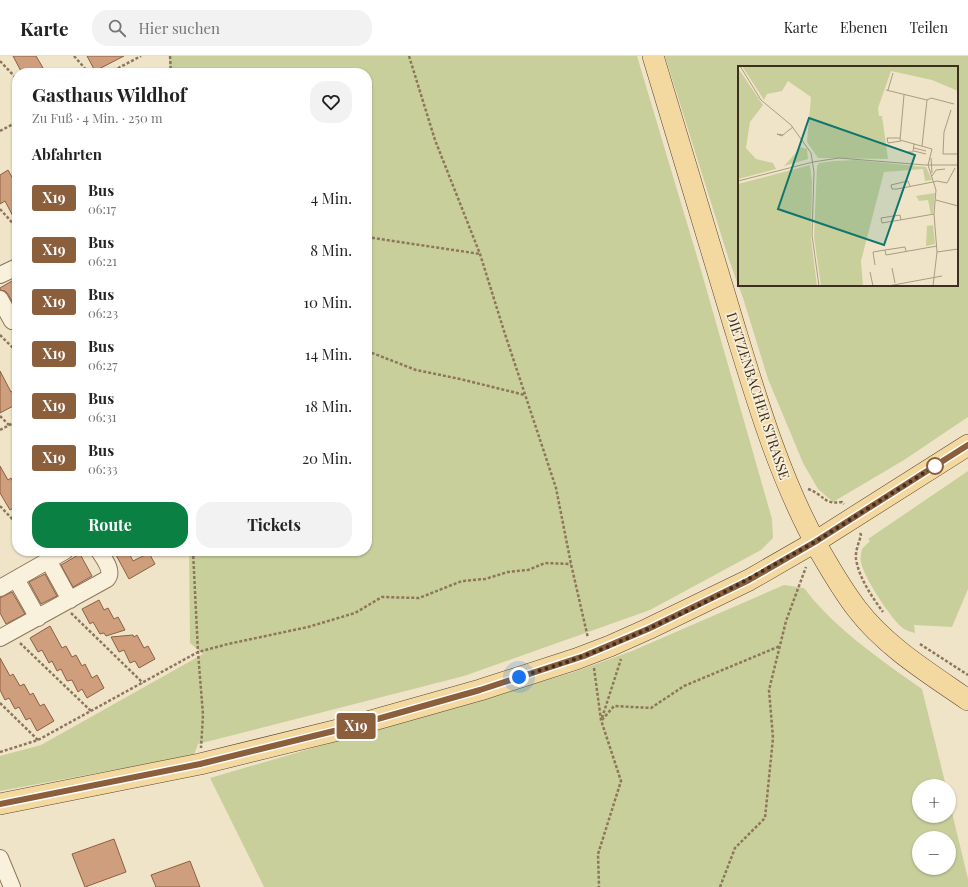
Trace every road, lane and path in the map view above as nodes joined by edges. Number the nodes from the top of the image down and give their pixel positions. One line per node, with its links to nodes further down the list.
1 (74, 56): 7 (path)
2 (141, 56): 8 (path)
3 (170, 56): 9 (path)
4 (409, 56): 16 (path)
5 (653, 56): 34 (main road, DIETZENBACHER STRASSE)
6 (0, 61): 10 (path)
7 (85, 68)
8 (118, 68)
9 (171, 68)
10 (12, 74)
11 (12, 125): 12 (path)
12 (0, 131)
13 (0, 209): 14 (path)
14 (12, 222)
15 (372, 238): 16 (path)
16 (480, 254): 24 (path)
17 (12, 269): 18 (street)
18 (0, 275)
19 (0, 299): 20 (street)
20 (10, 322)
21 (0, 335): 22 (path)
22 (12, 347)
23 (372, 353): 24 (path)
24 (526, 395): 39 (path)
25 (0, 416): 27 (path)
26 (12, 424): 27 (path)
27 (9, 425): 28 (path)
28 (0, 430)
29 (968, 445): 32 (main road)
30 (807, 489): 32 (path)
31 (0, 506): 33 (path)
32 (852, 518): 34 (main road); 43 (path)
33 (12, 519)
34 (815, 542): 47 (path); 48 (main road); 52 (main road, DIETZENBACHER STRASSE)
35 (56, 556): 38 (street)
36 (102, 556): 42 (street)
37 (193, 556): 49 (path)
38 (48, 560): 40 (street); 42 (street)
39 (571, 564): 48 (path); 49 (path)
40 (16, 579): 41 (street); 44 (street)
41 (0, 588)
42 (66, 602): 44 (street); 51 (path)
43 (887, 616)
44 (38, 618): 45 (street)
45 (4, 633): 54 (path)
46 (916, 642): 50 (path)
47 (780, 646): 55 (path); 63 (path)
48 (601, 650): 55 (path); 55 (path); 58 (main road)
49 (198, 652): 51 (path); 58 (path)
50 (968, 675)
51 (143, 683): 54 (path)
52 (968, 700)
53 (0, 702): 56 (path)
54 (91, 711): 56 (path)
55 (601, 720): 62 (path)
56 (38, 740): 57 (path)
57 (0, 752)
58 (200, 764): 59 (main road)
59 (0, 804)
60 (0, 858): 61 (street)
61 (12, 887)
62 (599, 887)
63 (720, 887)

